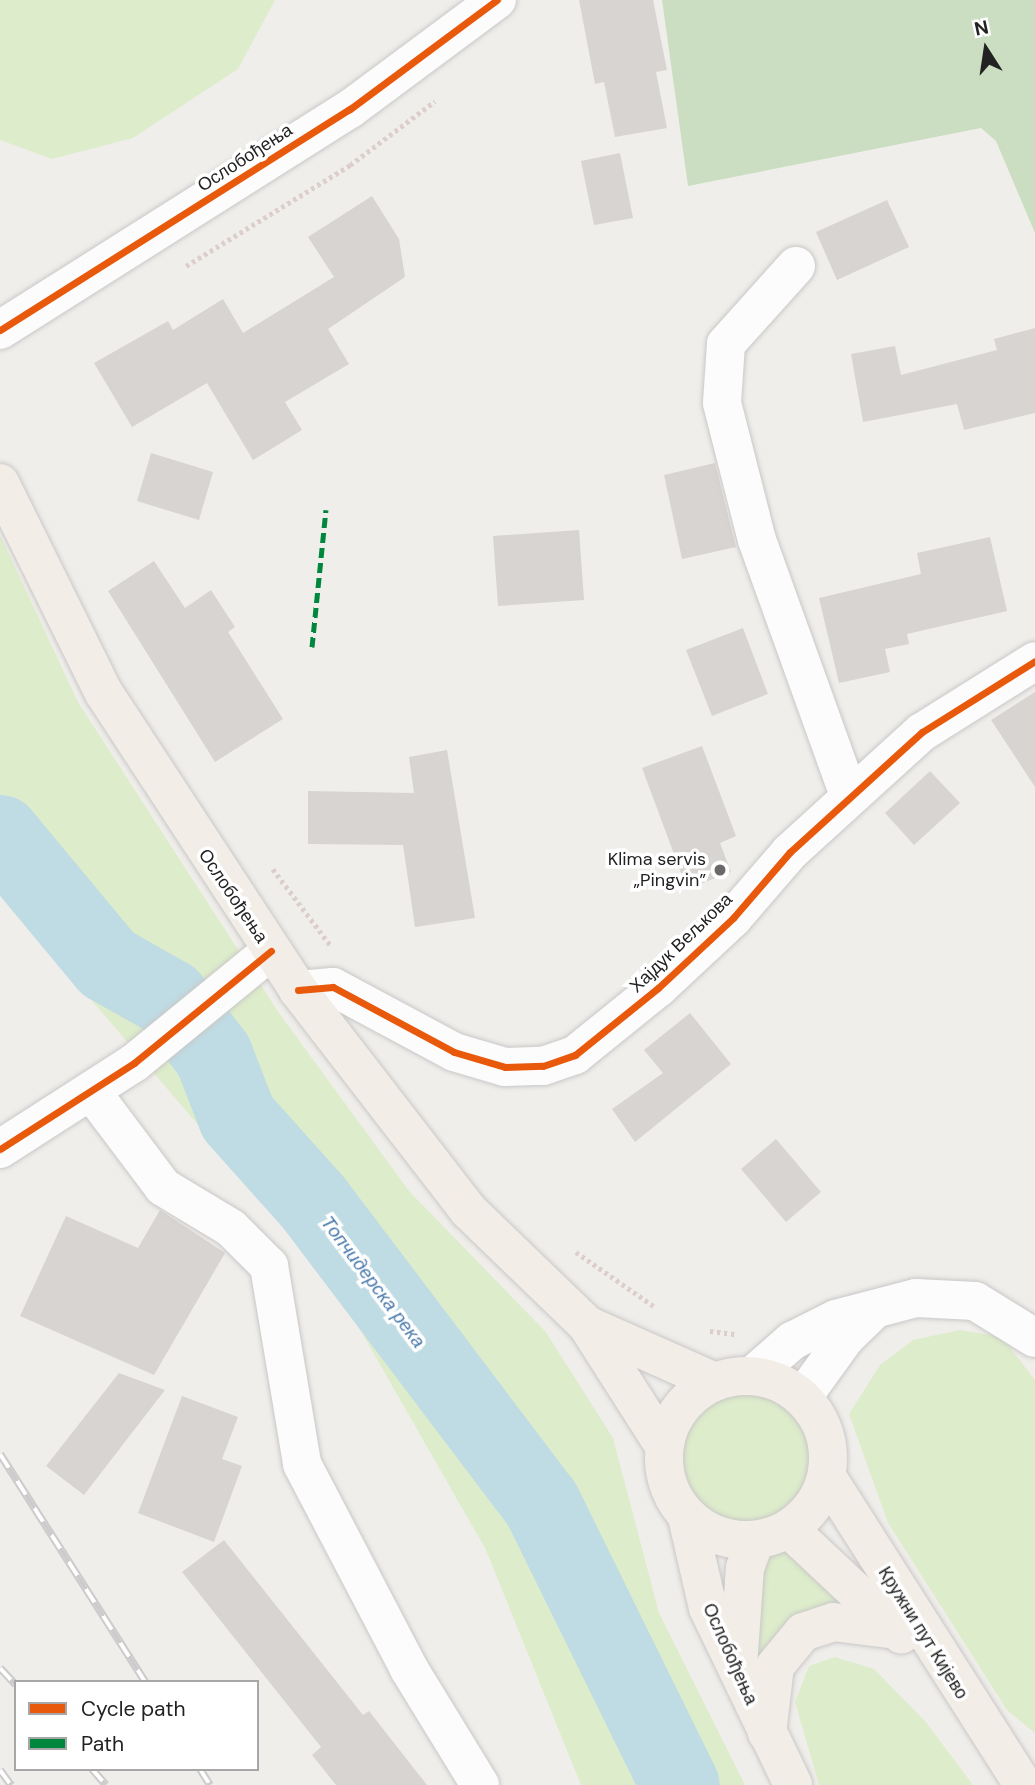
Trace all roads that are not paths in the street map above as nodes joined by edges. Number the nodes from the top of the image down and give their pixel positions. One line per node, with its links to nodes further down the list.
1 (497, 0): 3 (street, Ослобођења)
2 (796, 266): 6 (street)
3 (0, 330)
4 (0, 483): 7 (main road, Ослобођења)
5 (1035, 661): 6 (street, Хајдук Вељкова)
6 (849, 795): 8 (street, Хајдук Вељкова)
7 (271, 951): 8 (main road, Ослобођења); 9 (street)
8 (298, 990): 12 (main road, Ослобођења)
9 (91, 1091): 10 (street); 25 (street)
10 (0, 1149)
11 (886, 1303): 13 (street); 14 (street); 16 (street)
12 (587, 1325): 15 (main road, Ослобођења); 17 (main road, Ослобођења)
13 (1035, 1338)
14 (752, 1376): 15 (main road); 16 (main road)
15 (715, 1382): 17 (main road)
16 (802, 1398): 18 (main road)
17 (664, 1446): 19 (main road)
18 (827, 1477): 20 (main road); 22 (main road, Кружни пут Кијево)
19 (687, 1517): 20 (main road); 23 (main road, Ослобођења)
20 (772, 1535): 21 (main road); 23 (main road)
21 (896, 1630): 22 (main road); 24 (main road)
22 (939, 1662): 27 (main road, Кружни пут Кијево)
23 (738, 1667): 24 (main road, Ослобођења)
24 (767, 1735): 26 (main road, Ослобођења)
25 (480, 1785)
26 (793, 1785)
27 (1023, 1785)

